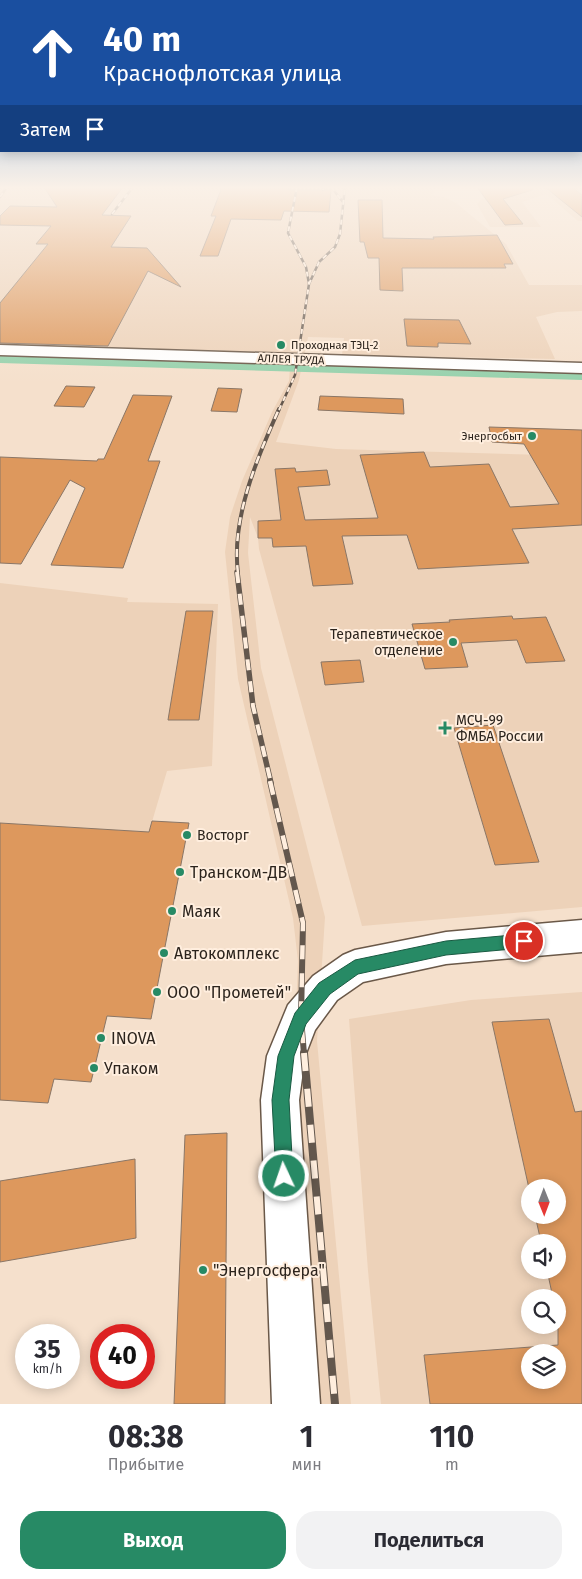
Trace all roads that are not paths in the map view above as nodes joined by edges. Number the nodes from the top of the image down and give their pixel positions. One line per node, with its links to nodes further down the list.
1 (0, 350): 2 (street, АЛЛЕЯ ТРУДА)
2 (582, 368)
3 (314, 375): 4 (street, АЛЛЕЯ ТРУДА)
4 (582, 382)
5 (582, 936): 6 (street)
6 (296, 1404)

